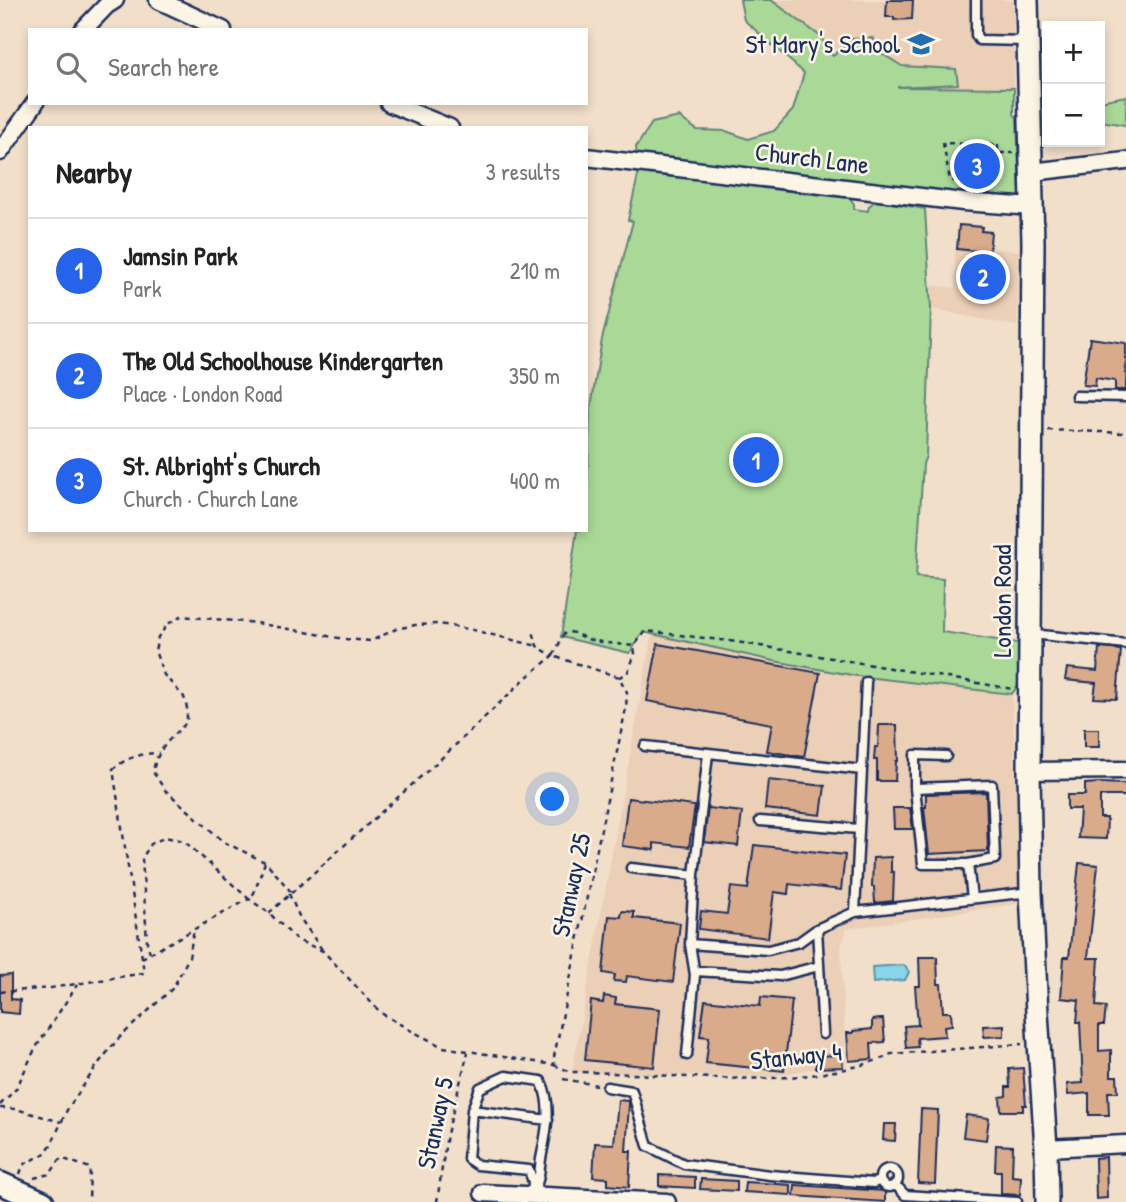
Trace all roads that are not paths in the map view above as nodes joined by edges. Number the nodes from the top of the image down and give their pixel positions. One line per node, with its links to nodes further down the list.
1 (115, 0): 5 (street)
2 (158, 0): 6 (street)
3 (976, 0): 7 (lane)
4 (1027, 0): 7 (main road, London Road)
5 (85, 28)
6 (219, 28)
7 (1028, 41): 14 (main road, London Road)
8 (34, 105): 11 (street)
9 (394, 105): 10 (street)
10 (445, 126)
11 (0, 152)
12 (588, 157): 15 (street, Church Lane)
13 (1126, 161): 14 (street)
14 (1032, 172): 15 (main road, London Road)
15 (1032, 207): 18 (main road, London Road)
16 (1076, 396): 17 (lane)
17 (1126, 397)
18 (1029, 634): 19 (lane); 26 (main road, London Road)
19 (1126, 643)
20 (866, 682): 24 (lane)
21 (645, 746): 22 (lane)
22 (708, 754): 24 (lane); 32 (lane)
23 (946, 756): 27 (lane)
24 (862, 770): 29 (lane)
25 (1126, 770): 26 (street)
26 (1028, 771): 33 (main road, London Road)
27 (915, 788): 30 (lane); 30 (lane)
28 (760, 821): 29 (lane)
29 (859, 829): 35 (lane)
30 (968, 864): 34 (lane)
31 (631, 869): 32 (lane)
32 (694, 875): 37 (lane)
33 (1031, 892): 34 (lane); 46 (main road, London Road)
34 (972, 898): 35 (lane)
35 (855, 912): 36 (lane)
36 (817, 929): 37 (lane); 38 (lane)
37 (690, 944): 39 (lane)
38 (819, 966): 39 (lane); 40 (lane)
39 (695, 971): 41 (lane)
40 (823, 1034)
41 (687, 1055)
42 (607, 1087): 48 (lane)
43 (472, 1110): 44 (lane); 44 (lane); 51 (lane)
44 (548, 1120): 51 (lane)
45 (1126, 1144): 46 (street)
46 (1046, 1148): 56 (main road, London Road)
47 (13, 1178): 53 (main road)
48 (880, 1180): 49 (lane); 49 (lane)
49 (895, 1184): 55 (lane)
50 (483, 1193): 51 (street)
51 (532, 1194): 52 (street)
52 (627, 1201): 54 (street)
53 (43, 1202)
54 (667, 1202)
55 (1017, 1202)
56 (1047, 1202)

